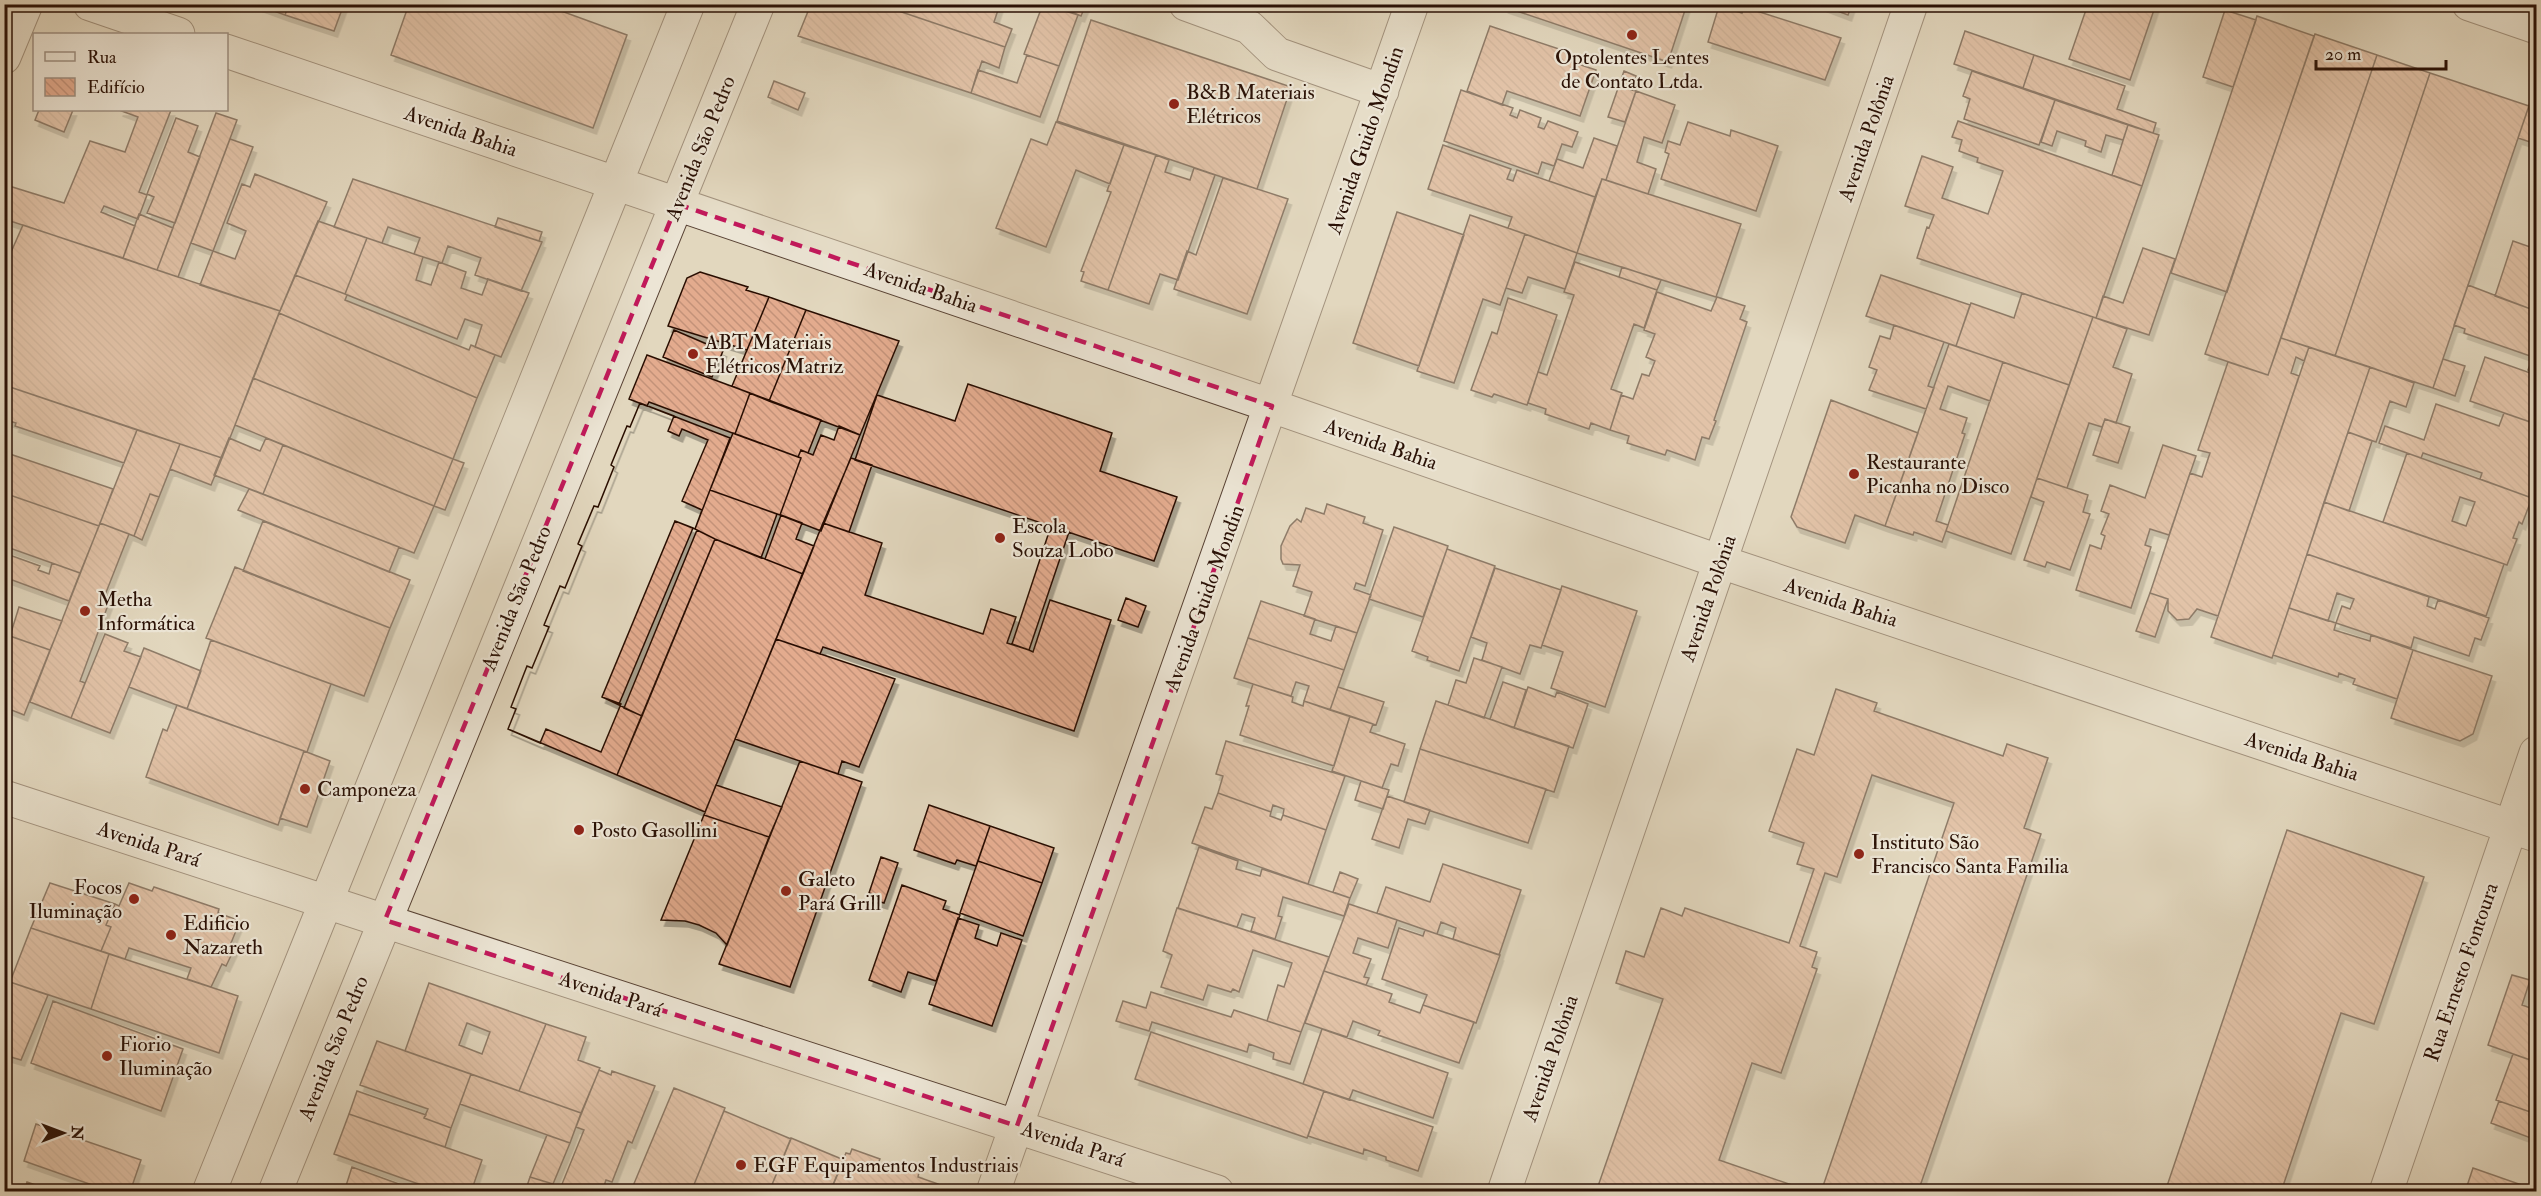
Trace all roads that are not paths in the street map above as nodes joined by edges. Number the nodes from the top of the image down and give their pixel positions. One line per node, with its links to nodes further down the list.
1 (26, 4): 12 (street)
2 (90, 4): 10 (street)
3 (688, 4): 14 (street)
4 (758, 4): 15 (street, Avenida São Pedro)
5 (1185, 4): 13 (street)
6 (1413, 4): 13 (street, Avenida Guido Mondin)
7 (1911, 4): 17 (street, Avenida Polônia)
8 (2469, 4): 9 (street)
9 (2536, 27)
10 (175, 33)
11 (228, 52): 14 (street, Avenida Bahia)
12 (4, 57)
13 (1382, 91): 16 (street, Avenida Guido Mondin)
14 (616, 184): 15 (street, Avenida Bahia); 21 (street)
15 (677, 204): 16 (street, Avenida Bahia); 22 (street, Avenida São Pedro)
16 (1272, 406): 17 (street, Avenida Bahia); 23 (street, Avenida Guido Mondin)
17 (1721, 562): 20 (street, Avenida Bahia); 28 (street, Avenida Polônia)
18 (2536, 753): 20 (street, Rua Ernesto Fontoura)
19 (4, 797): 21 (street, Avenida Pará)
20 (2524, 831): 29 (street, Rua Ernesto Fontoura)
21 (326, 902): 22 (street, Avenida Pará); 24 (street)
22 (385, 920): 23 (street, Avenida Pará); 25 (street, Avenida São Pedro)
23 (1017, 1126): 26 (street, Avenida Guido Mondin); 27 (street, Avenida Pará)
24 (209, 1191)
25 (275, 1191)
26 (993, 1191)
27 (1217, 1191)
28 (1504, 1191)
29 (2386, 1191)

